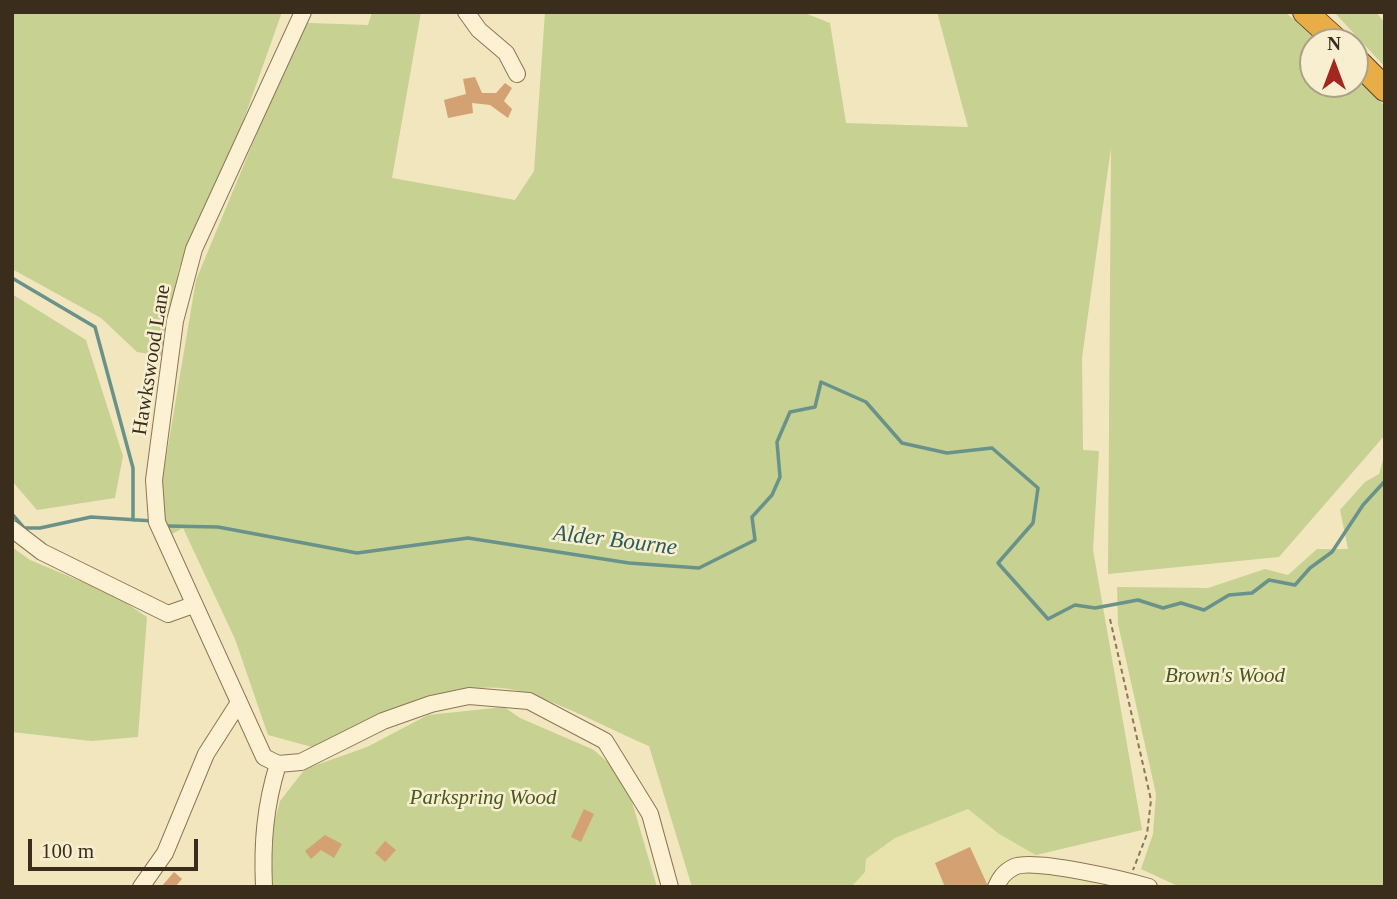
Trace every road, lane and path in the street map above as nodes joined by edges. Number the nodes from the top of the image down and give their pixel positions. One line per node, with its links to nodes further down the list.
1 (303, 12): 9 (street, Hawkswood Lane)
2 (466, 12): 6 (street)
3 (1305, 12): 4 (highway)
4 (1323, 28)
5 (1369, 73): 7 (highway)
6 (517, 74)
7 (1385, 89)
8 (12, 529): 9 (street)
9 (193, 606): 11 (street, Hawkswood Lane)
10 (1110, 619): 13 (path)
11 (238, 704): 12 (street, Hawkswood Lane); 14 (street)
12 (278, 764): 15 (street); 16 (street)
13 (1129, 881): 17 (street); 18 (street)
14 (141, 887)
15 (264, 887)
16 (670, 887)
17 (996, 887)
18 (1149, 887)

